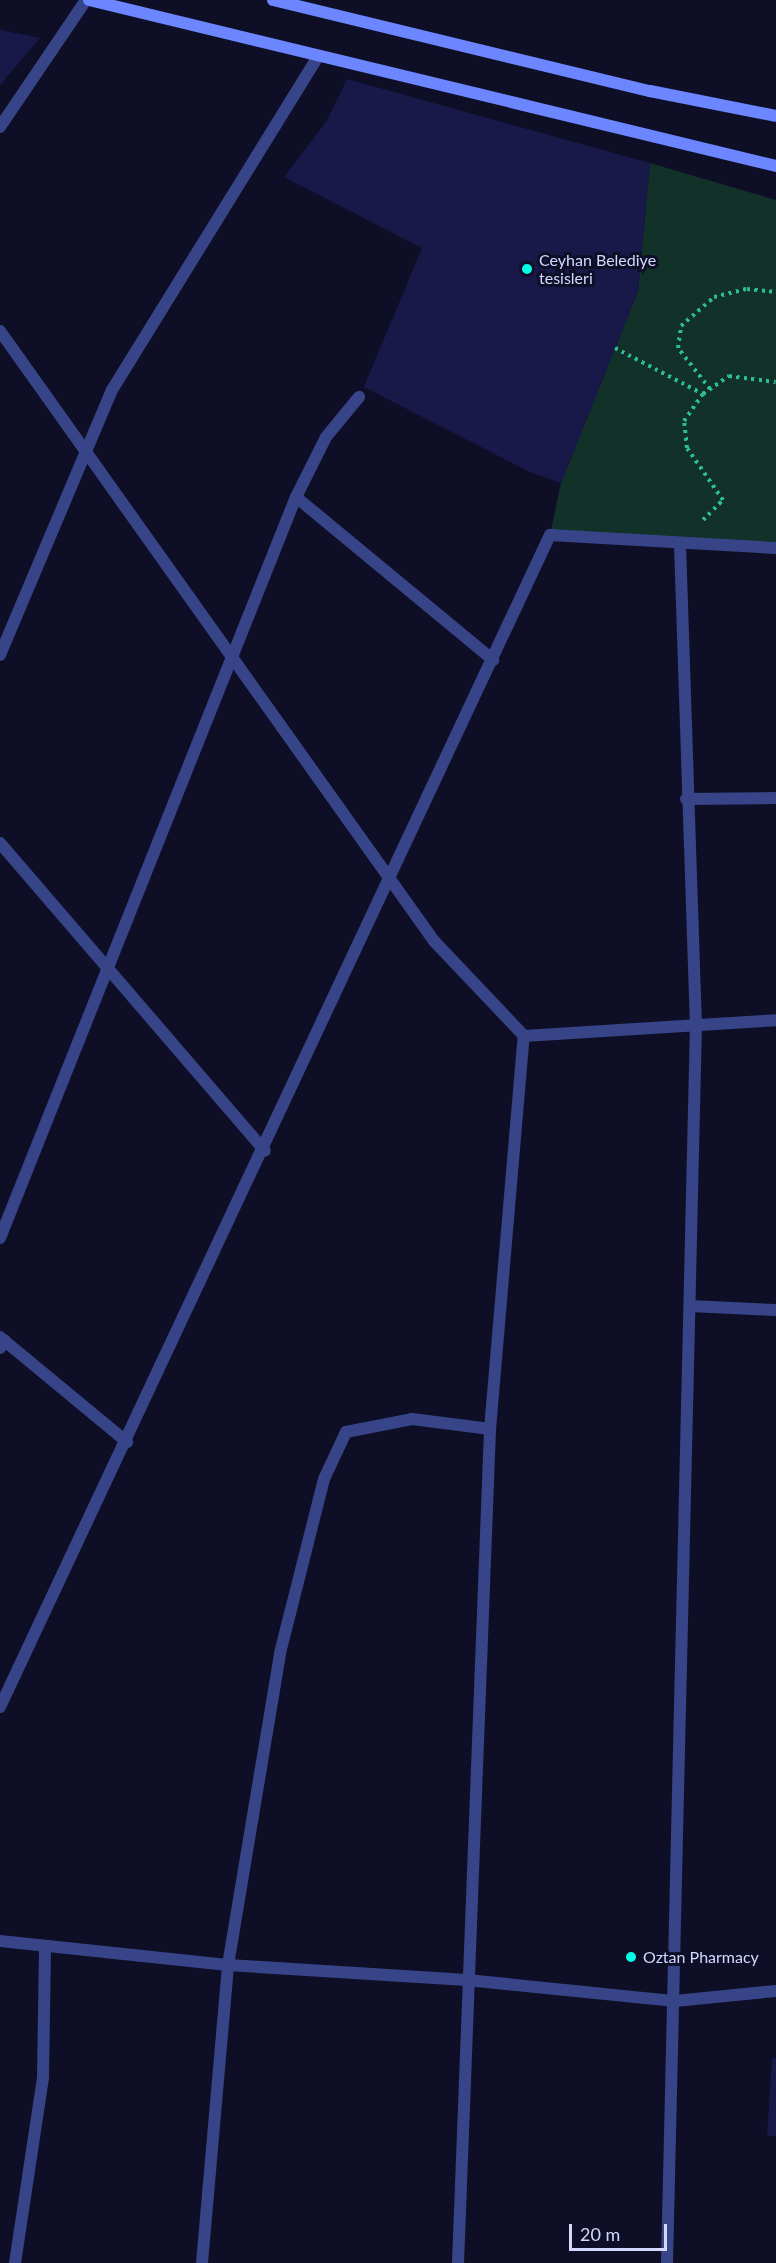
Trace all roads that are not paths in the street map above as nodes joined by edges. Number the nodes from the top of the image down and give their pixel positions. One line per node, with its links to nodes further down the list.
1 (87, 0): 3 (main road); 5 (street)
2 (273, 0): 4 (main road)
3 (318, 57): 6 (main road); 9 (street)
4 (776, 116)
5 (0, 128)
6 (776, 166)
7 (0, 331): 9 (street)
8 (359, 397): 10 (street)
9 (82, 452): 13 (street); 14 (street)
10 (296, 497): 14 (street); 15 (street)
11 (680, 543): 12 (street); 15 (street); 17 (street)
12 (776, 548)
13 (0, 655)
14 (231, 660): 19 (street); 20 (street)
15 (493, 660): 19 (street)
16 (776, 798): 17 (street)
17 (686, 799): 22 (street)
18 (0, 843): 20 (street)
19 (390, 882): 23 (street); 24 (street)
20 (106, 966): 24 (street); 25 (street)
21 (776, 1020): 22 (street)
22 (696, 1027): 23 (street); 26 (street)
23 (524, 1036): 29 (street)
24 (265, 1151): 30 (street)
25 (0, 1238)
26 (690, 1306): 27 (street); 37 (street)
27 (776, 1310)
28 (2, 1341): 30 (street)
29 (490, 1429): 34 (street); 35 (street)
30 (127, 1442): 31 (street)
31 (0, 1707)
32 (0, 1941): 33 (street)
33 (45, 1949): 34 (street); 38 (street)
34 (228, 1965): 35 (street); 39 (street)
35 (467, 1980): 37 (street); 40 (street)
36 (776, 1991): 37 (street)
37 (675, 2001): 41 (street)
38 (15, 2263)
39 (202, 2263)
40 (458, 2263)
41 (667, 2263)

